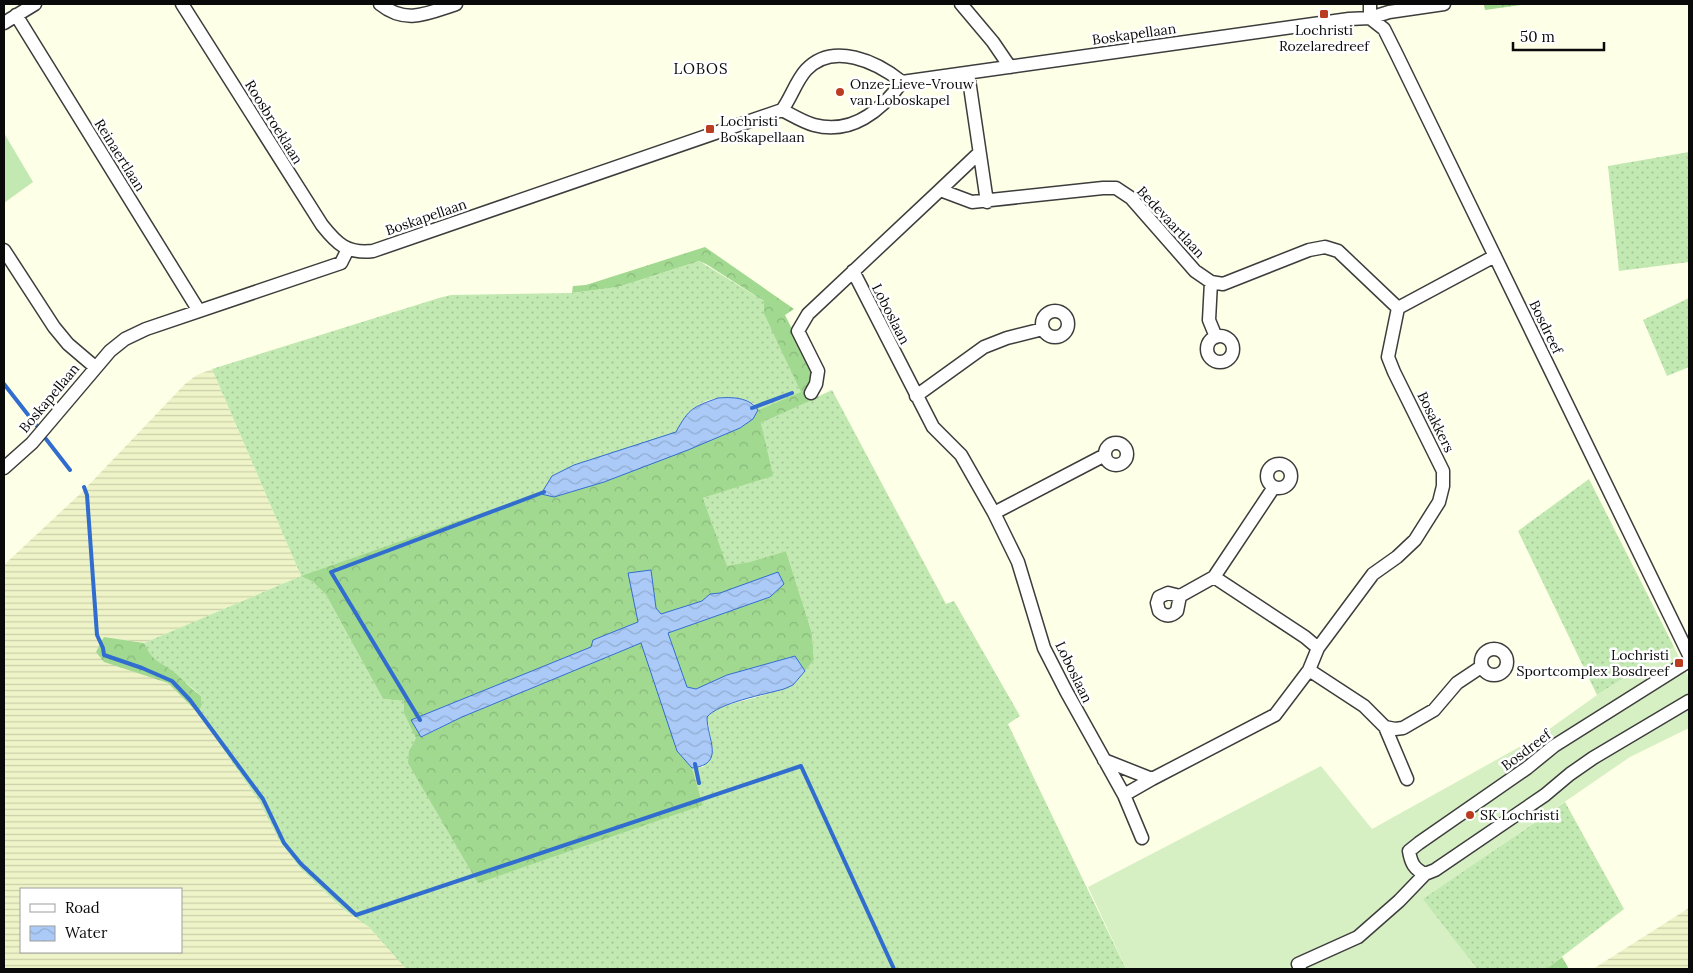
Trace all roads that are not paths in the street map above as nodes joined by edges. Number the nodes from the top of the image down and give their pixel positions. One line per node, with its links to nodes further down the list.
1 (35, 4): 8 (street)
2 (182, 4): 18 (street, Roosbroeklaan)
3 (380, 4): 4 (street)
4 (456, 4)
5 (960, 4): 11 (street)
6 (1370, 4): 9 (street)
7 (1444, 4): 9 (street, Boskapellaan)
8 (16, 15): 10 (street); 24 (street, Reinaertlaan)
9 (1370, 18): 11 (street, Boskapellaan); 20 (street, Bosdreef)
10 (4, 23)
11 (1010, 67): 12 (street, Boskapellaan)
12 (968, 73): 13 (street, Boskapellaan); 15 (street)
13 (902, 82): 14 (street); 14 (street)
14 (782, 110): 18 (street, Boskapellaan)
15 (979, 153): 16 (street); 17 (street)
16 (940, 190): 17 (street); 21 (street)
17 (987, 202): 22 (street, Bedevaartlaan)
18 (348, 249): 24 (street, Boskapellaan)
19 (4, 250): 27 (street, Boskapellaan)
20 (1495, 256): 23 (street); 37 (street, Bosdreef)
21 (853, 271): 28 (street); 29 (street, Loboslaan)
22 (1211, 282): 23 (street); 26 (street)
23 (1398, 308): 36 (street, Bosakkers)
24 (200, 311): 27 (street, Boskapellaan)
25 (1042, 328): 29 (street)
26 (1216, 337)
27 (95, 367): 31 (street, Boskapellaan)
28 (812, 394)
29 (916, 396): 33 (street, Loboslaan)
30 (1105, 455): 33 (street)
31 (4, 468)
32 (1274, 487): 34 (street)
33 (994, 513): 43 (street, Loboslaan)
34 (1214, 577): 35 (street); 36 (street)
35 (1180, 596)
36 (1318, 648): 40 (street, Bosakkers)
37 (1689, 655)
38 (1689, 661): 48 (street, Bosdreef)
39 (1482, 667): 42 (street)
40 (1310, 670): 42 (street); 44 (street, Bosakkers)
41 (1689, 701): 48 (street)
42 (1385, 728): 45 (street)
43 (1104, 760): 44 (street); 46 (street, Loboslaan)
44 (1152, 779): 46 (street, Bosakkers)
45 (1407, 780)
46 (1124, 795): 47 (street, Loboslaan)
47 (1142, 838)
48 (1425, 874): 49 (street)
49 (1300, 969)

